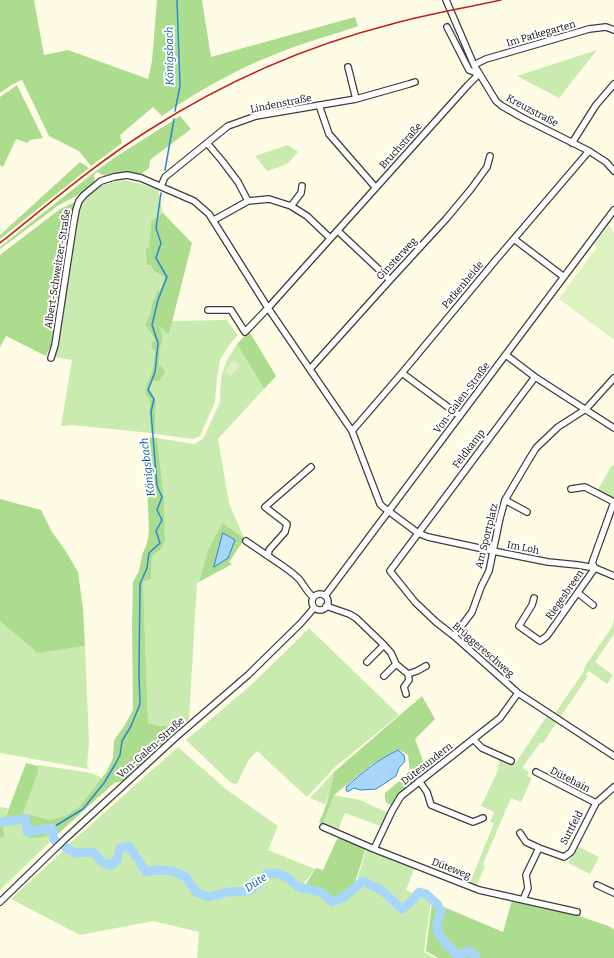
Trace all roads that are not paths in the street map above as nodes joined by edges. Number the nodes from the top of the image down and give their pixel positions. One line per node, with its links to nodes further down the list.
1 (446, 0): 4 (street, Kreuzstraße)
2 (447, 27): 6 (street)
3 (614, 30): 4 (street, Im Patkegarten)
4 (474, 65): 6 (street, Kreuzstraße)
5 (348, 68): 9 (street)
6 (479, 74): 12 (street, Kreuzstraße); 18 (street, Bruchstraße)
7 (415, 82): 9 (street, Lindenstraße)
8 (614, 84): 12 (street)
9 (356, 99): 10 (street, Lindenstraße)
10 (319, 105): 11 (street, Lindenstraße); 18 (street)
11 (207, 143): 16 (street, Lindenstraße); 19 (street)
12 (572, 143): 13 (street, Kreuzstraße)
13 (589, 151): 15 (street, Kreuzstraße); 25 (street, Patkenheide)
14 (490, 156): 27 (street, Ginsterweg)
15 (614, 171)
16 (161, 186): 22 (street, Albert-Schweitzer-Straße); 31 (street, Albert-Schweitzer-Straße)
17 (302, 186): 20 (street)
18 (376, 188): 23 (street, Bruchstraße)
19 (248, 201): 20 (street); 22 (street)
20 (292, 206): 24 (street)
21 (614, 210): 26 (street, Von-Galen-Straße)
22 (214, 220): 28 (street, Albert-Schweitzer-Straße)
23 (338, 231): 24 (street, Bruchstraße); 27 (street)
24 (330, 238): 28 (street, Bruchstraße)
25 (514, 239): 26 (street); 33 (street, Patkenheide)
26 (564, 277): 30 (street, Von-Galen-Straße)
27 (390, 280): 32 (street, Ginsterweg)
28 (268, 308): 29 (street); 32 (street, Albert-Schweitzer-Straße)
29 (208, 310)
30 (506, 355): 34 (street); 37 (street, Von-Galen-Straße)
31 (52, 358)
32 (310, 369): 39 (street, Albert-Schweitzer-Straße)
33 (402, 373): 37 (street); 39 (street, Patkenheide)
34 (535, 377): 36 (street); 46 (street, Feldkamp)
35 (614, 378): 36 (street, Am Sportplatz)
36 (586, 409): 38 (street); 42 (street, Am Sportplatz)
37 (460, 416): 44 (street, Von-Galen-Straße)
38 (614, 428)
39 (352, 431): 44 (street, Albert-Schweitzer-Straße)
40 (311, 467): 49 (street)
41 (571, 489): 43 (street, Riegesbreen)
42 (505, 500): 45 (street); 48 (street, Am Sportplatz)
43 (614, 502): 50 (street, Riegesbreen)
44 (388, 511): 46 (street, Im Loh); 53 (street, Von-Galen-Straße)
45 (527, 512)
46 (418, 533): 48 (street, Im Loh); 59 (street, Brüggereschweg)
47 (246, 541): 49 (street)
48 (493, 551): 50 (street, Im Loh); 59 (street, Am Sportplatz)
49 (268, 556): 54 (street)
50 (595, 568): 51 (street, Im Loh); 52 (street, Riegesbreen)
51 (614, 576)
52 (578, 593): 55 (street, Riegesbreen); 56 (street)
53 (325, 596): 54 (street); 57 (street)
54 (313, 597): 58 (street)
55 (534, 598)
56 (593, 604)
57 (326, 606): 58 (street); 60 (street)
58 (314, 608): 83 (street, Von-Galen-Straße)
59 (454, 636): 66 (street, Brüggereschweg)
60 (384, 644): 61 (street); 62 (street)
61 (367, 662)
62 (396, 664): 64 (street); 65 (street)
63 (426, 666): 64 (street)
64 (408, 674): 67 (street)
65 (384, 676)
66 (518, 693): 68 (street, Dütesundern); 69 (street, Brüggereschweg)
67 (406, 694)
68 (473, 739): 70 (street); 72 (street, Dütesundern)
69 (614, 756)
70 (511, 761)
71 (536, 772): 74 (street, Dütehain)
72 (420, 781): 75 (street); 79 (street, Dütesundern)
73 (614, 787): 74 (street, Suttfeld)
74 (596, 803): 78 (street, Suttfeld)
75 (483, 818)
76 (323, 828): 79 (street, Düteweg)
77 (520, 833): 78 (street, Suttfeld)
78 (539, 848): 82 (street)
79 (374, 849): 82 (street, Düteweg)
80 (597, 885): 81 (street)
81 (614, 893)
82 (523, 900): 84 (street, Düteweg)
83 (0, 902)
84 (577, 912)

